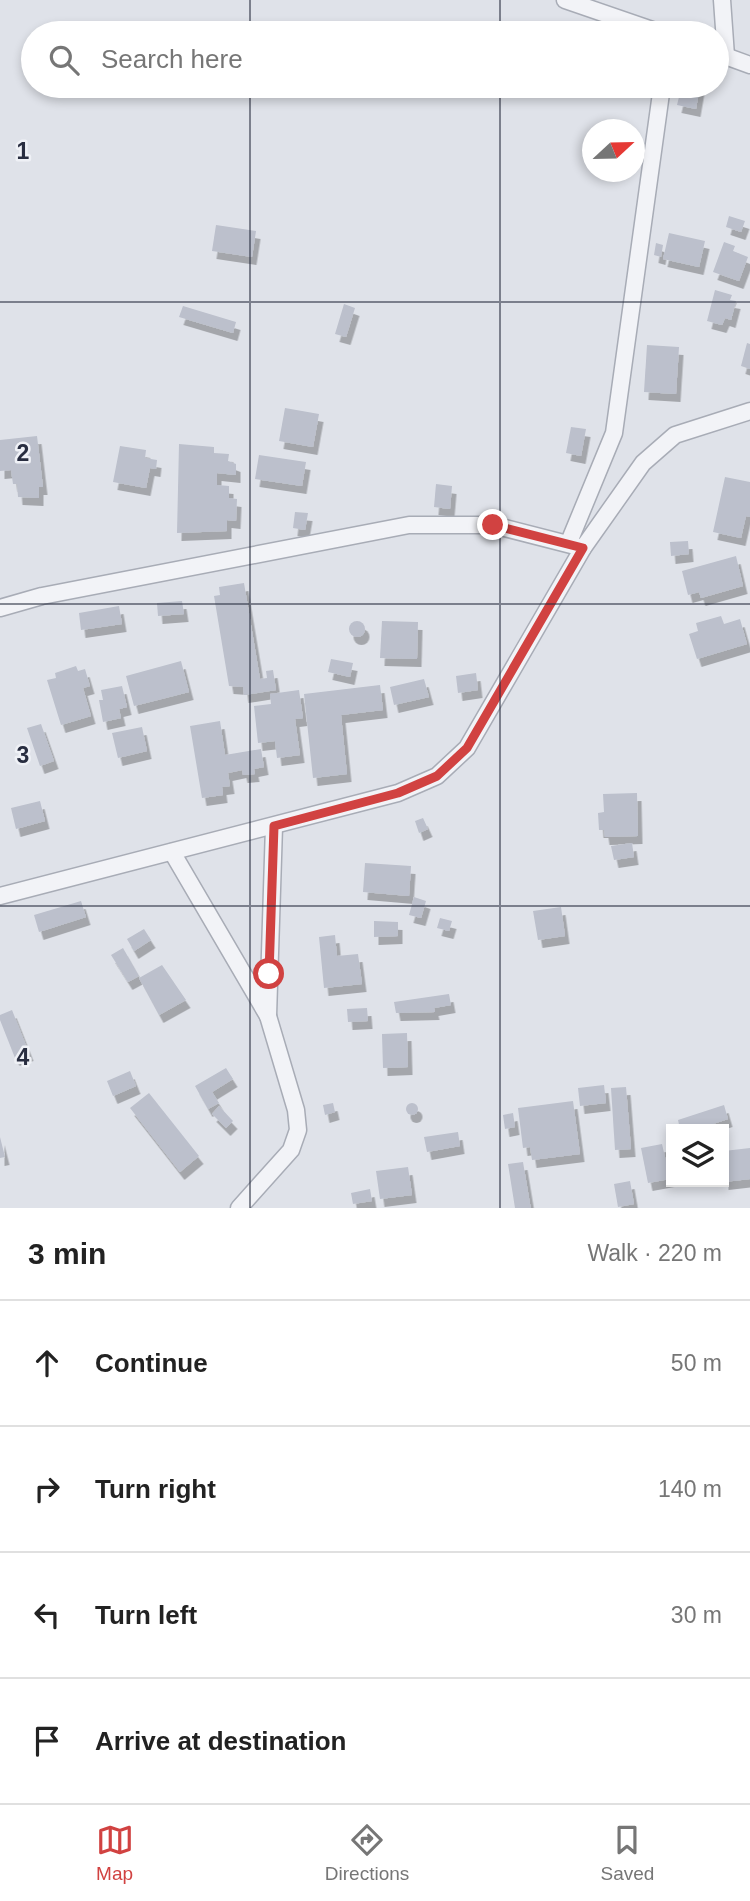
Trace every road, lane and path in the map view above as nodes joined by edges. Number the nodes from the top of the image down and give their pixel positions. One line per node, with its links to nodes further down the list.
1 (565, 0): 3 (street)
2 (722, 0): 4 (street)
3 (627, 21)
4 (722, 21)
5 (729, 57): 6 (street)
6 (750, 65)
7 (660, 98): 9 (street)
8 (750, 411): 9 (street)
9 (576, 545): 10 (street); 11 (street)
10 (0, 607)
11 (274, 826): 12 (street); 14 (street)
12 (172, 852): 13 (street); 14 (street)
13 (0, 896)
14 (268, 1016): 15 (street)
15 (239, 1208)

